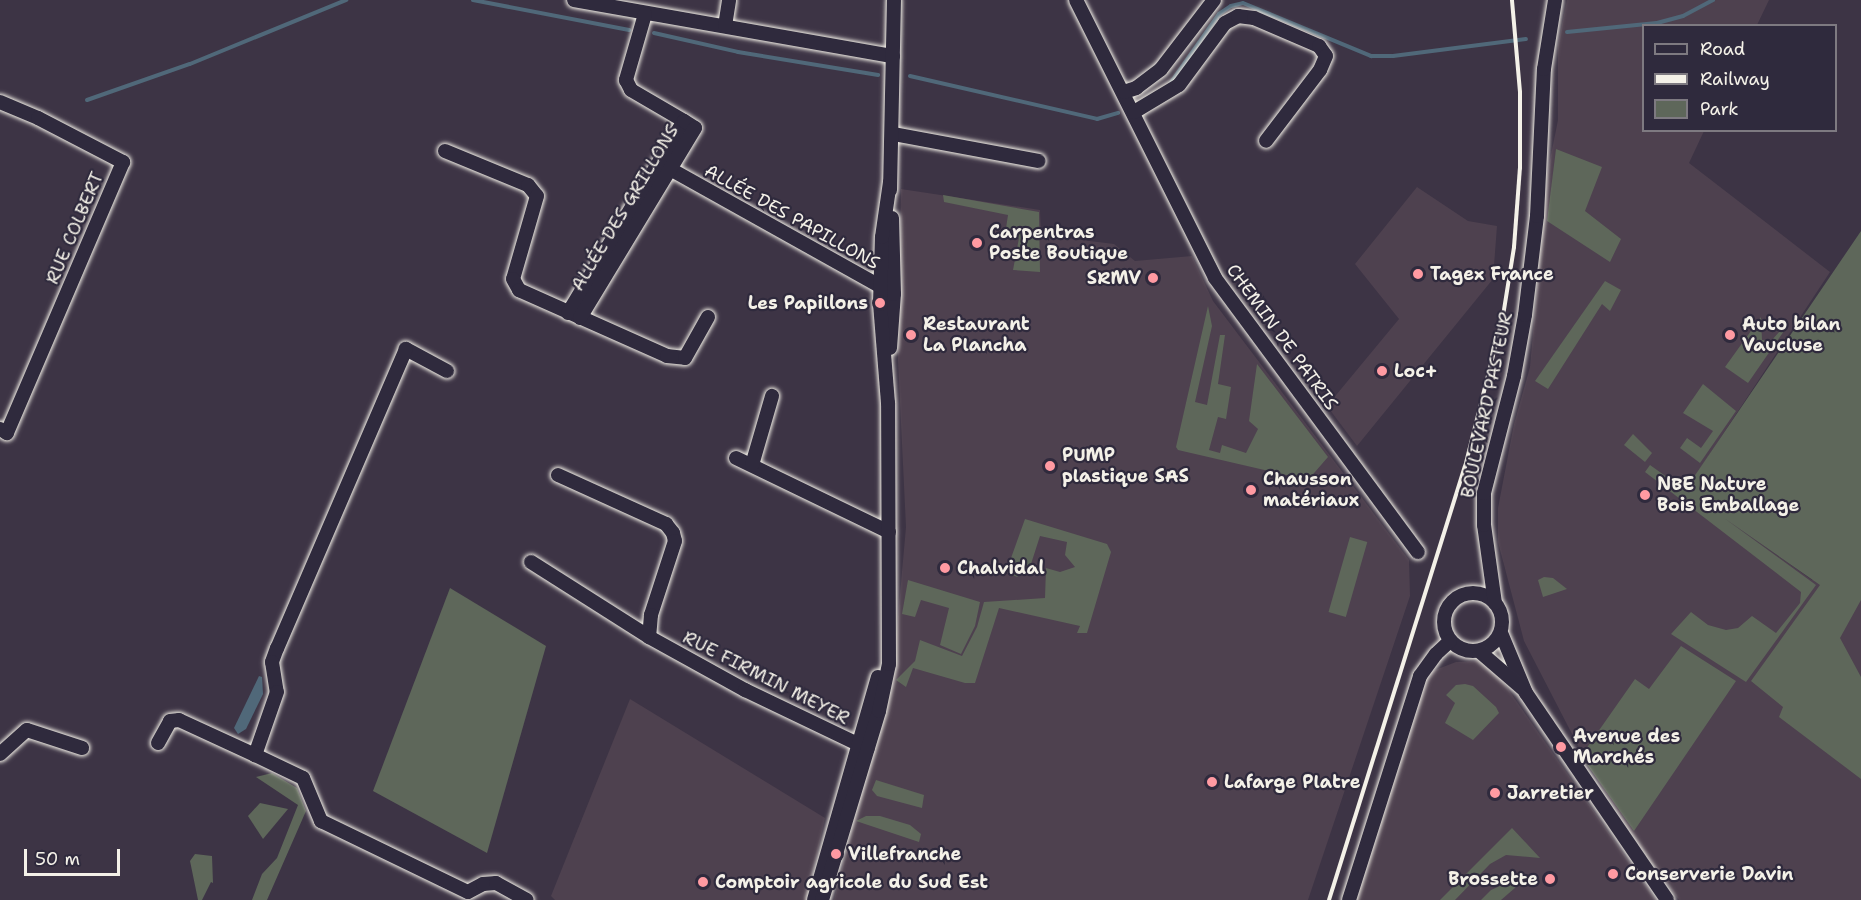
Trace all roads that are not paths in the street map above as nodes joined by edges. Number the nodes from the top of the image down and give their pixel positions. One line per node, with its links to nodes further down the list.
1 (574, 0): 7 (street)
2 (729, 0): 8 (street)
3 (894, 0): 9 (street)
4 (1076, 0): 10 (street, CHEMIN DE PATRIS)
5 (1214, 0): 10 (street)
6 (1555, 0): 34 (street, BOULEVARD PASTEUR)
7 (645, 14): 8 (street); 13 (street, ALLÉE DES GRILLONS)
8 (725, 26): 9 (street)
9 (893, 56): 14 (street)
10 (1124, 92): 12 (street, CHEMIN DE PATRIS)
11 (0, 102): 27 (street, RUE COLBERT)
12 (1134, 112): 15 (street); 32 (street, CHEMIN DE PATRIS)
13 (684, 121): 18 (street, ALLÉE DES GRILLONS); 22 (street, ALLÉE DES GRILLONS)
14 (893, 134): 17 (street); 19 (street)
15 (1266, 141)
16 (445, 151): 22 (street)
17 (1039, 161)
18 (672, 170): 20 (street, ALLÉE DES PAPILLONS); 22 (street, ALLÉE DES GRILLONS)
19 (890, 182): 20 (street); 21 (street)
20 (881, 287): 21 (street, ALLÉE DES PAPILLONS); 24 (street)
21 (894, 294): 24 (street)
22 (574, 315): 23 (street)
23 (708, 317)
24 (887, 368): 31 (street)
25 (447, 371): 46 (street)
26 (772, 396): 29 (street)
27 (4, 431)
28 (736, 458): 29 (street)
29 (752, 465): 31 (street)
30 (558, 475): 38 (street)
31 (889, 532): 43 (street)
32 (1418, 552)
33 (531, 562): 38 (street, RUE FIRMIN MEYER)
34 (1489, 567): 35 (street); 36 (street, BOULEVARD PASTEUR)
35 (1473, 593): 36 (street); 39 (street)
36 (1496, 603): 37 (street)
37 (1501, 633): 40 (street); 41 (street)
38 (649, 637): 43 (street, RUE FIRMIN MEYER)
39 (1450, 641): 40 (street); 50 (street)
40 (1479, 651): 41 (street)
41 (1526, 693): 51 (street)
42 (158, 743): 46 (street)
43 (863, 747): 48 (street); 49 (street)
44 (82, 748): 45 (street)
45 (0, 754)
46 (255, 755): 47 (street)
47 (527, 900)
48 (814, 900)
49 (822, 900)
50 (1349, 900)
51 (1667, 900)

